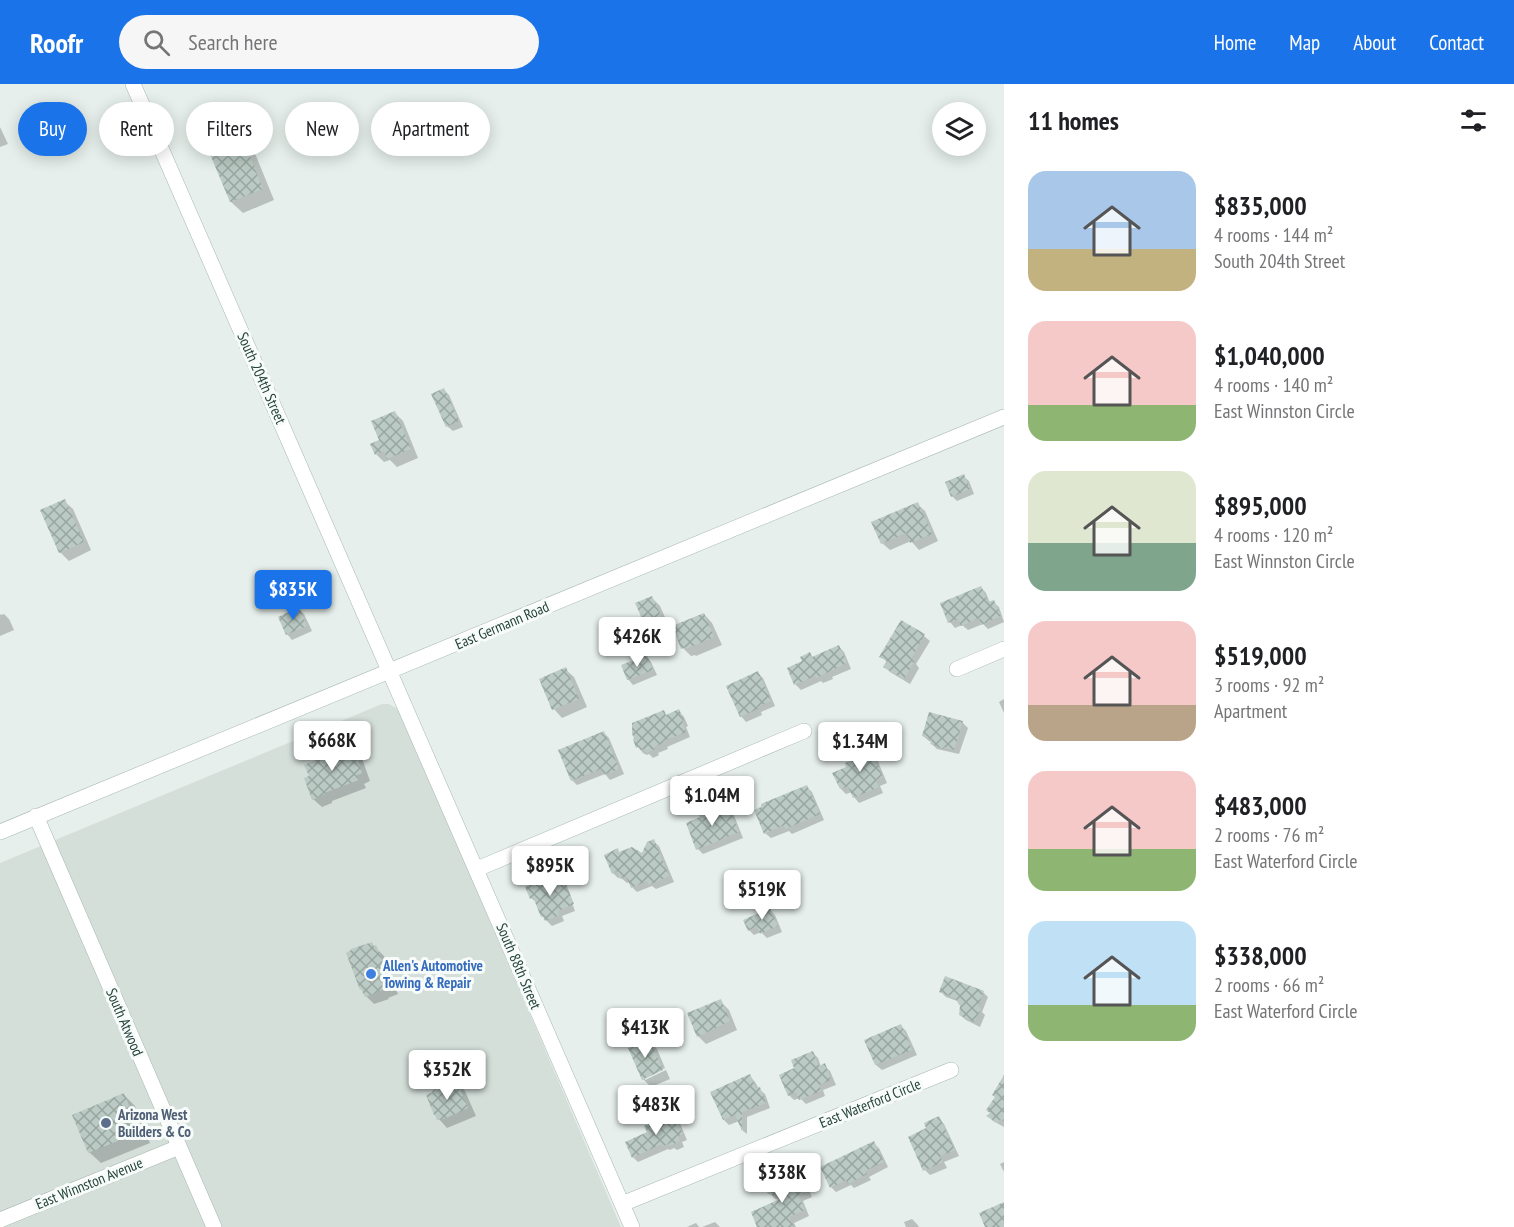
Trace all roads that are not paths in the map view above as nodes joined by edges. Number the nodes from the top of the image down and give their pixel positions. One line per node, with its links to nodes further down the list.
1 (133, 84): 5 (street, South 204th Street)
2 (1004, 417): 5 (street, East Germann Road)
3 (1004, 649): 4 (street)
4 (957, 669)
5 (390, 672): 7 (street, East Germann Road); 9 (street, South 88th Street)
6 (804, 731): 9 (street)
7 (36, 816): 8 (street, East Germann Road); 11 (street, South Atwood)
8 (0, 832)
9 (477, 869): 12 (street, South 88th Street)
10 (951, 1070): 12 (street, East Waterford Circle)
11 (179, 1147): 13 (street, East Winnston Avenue); 14 (street, South Atwood)
12 (622, 1204): 15 (street, South 88th Street)
13 (0, 1220)
14 (214, 1227)
15 (632, 1227)

